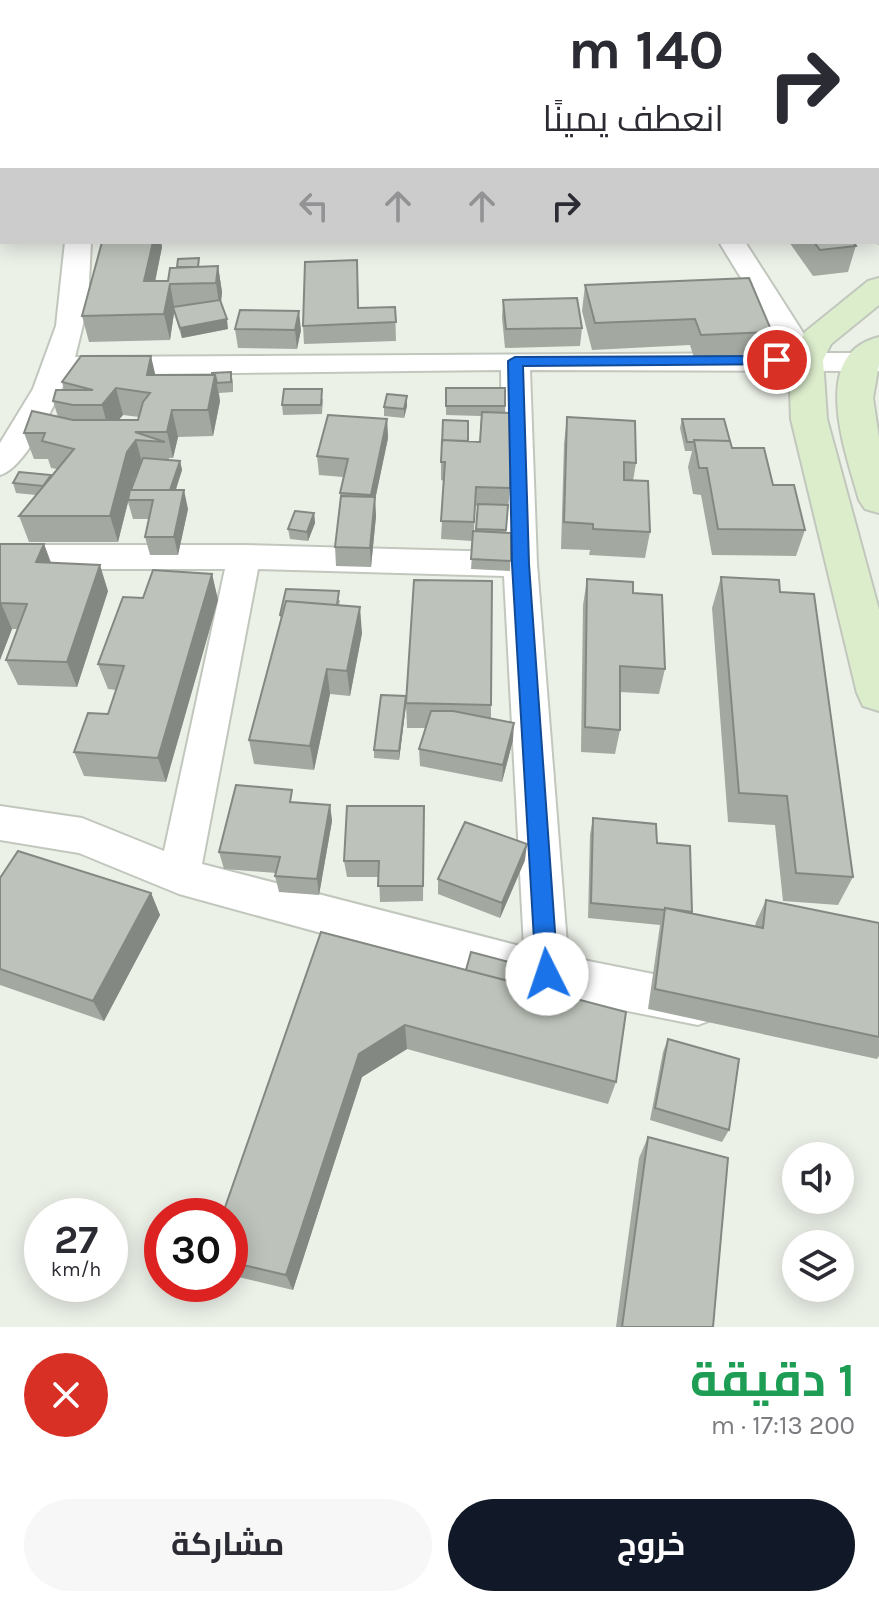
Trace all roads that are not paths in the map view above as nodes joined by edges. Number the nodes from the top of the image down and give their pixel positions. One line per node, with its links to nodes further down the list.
1 (78, 244): 7 (street)
2 (733, 244): 5 (street)
3 (879, 288): 5 (main road)
4 (873, 357): 5 (street); 11 (main road)
5 (806, 360): 6 (street); 15 (main road)
6 (515, 361): 7 (street); 14 (street)
7 (58, 366): 8 (street)
8 (31, 418): 9 (street); 10 (street)
9 (0, 419)
10 (0, 465)
11 (879, 500)
12 (0, 557): 13 (street)
13 (244, 557): 14 (street); 17 (street)
14 (520, 564): 18 (street)
15 (879, 693)
16 (0, 823): 17 (street)
17 (179, 876): 18 (street)
18 (547, 974): 19 (street)
19 (737, 1010)

